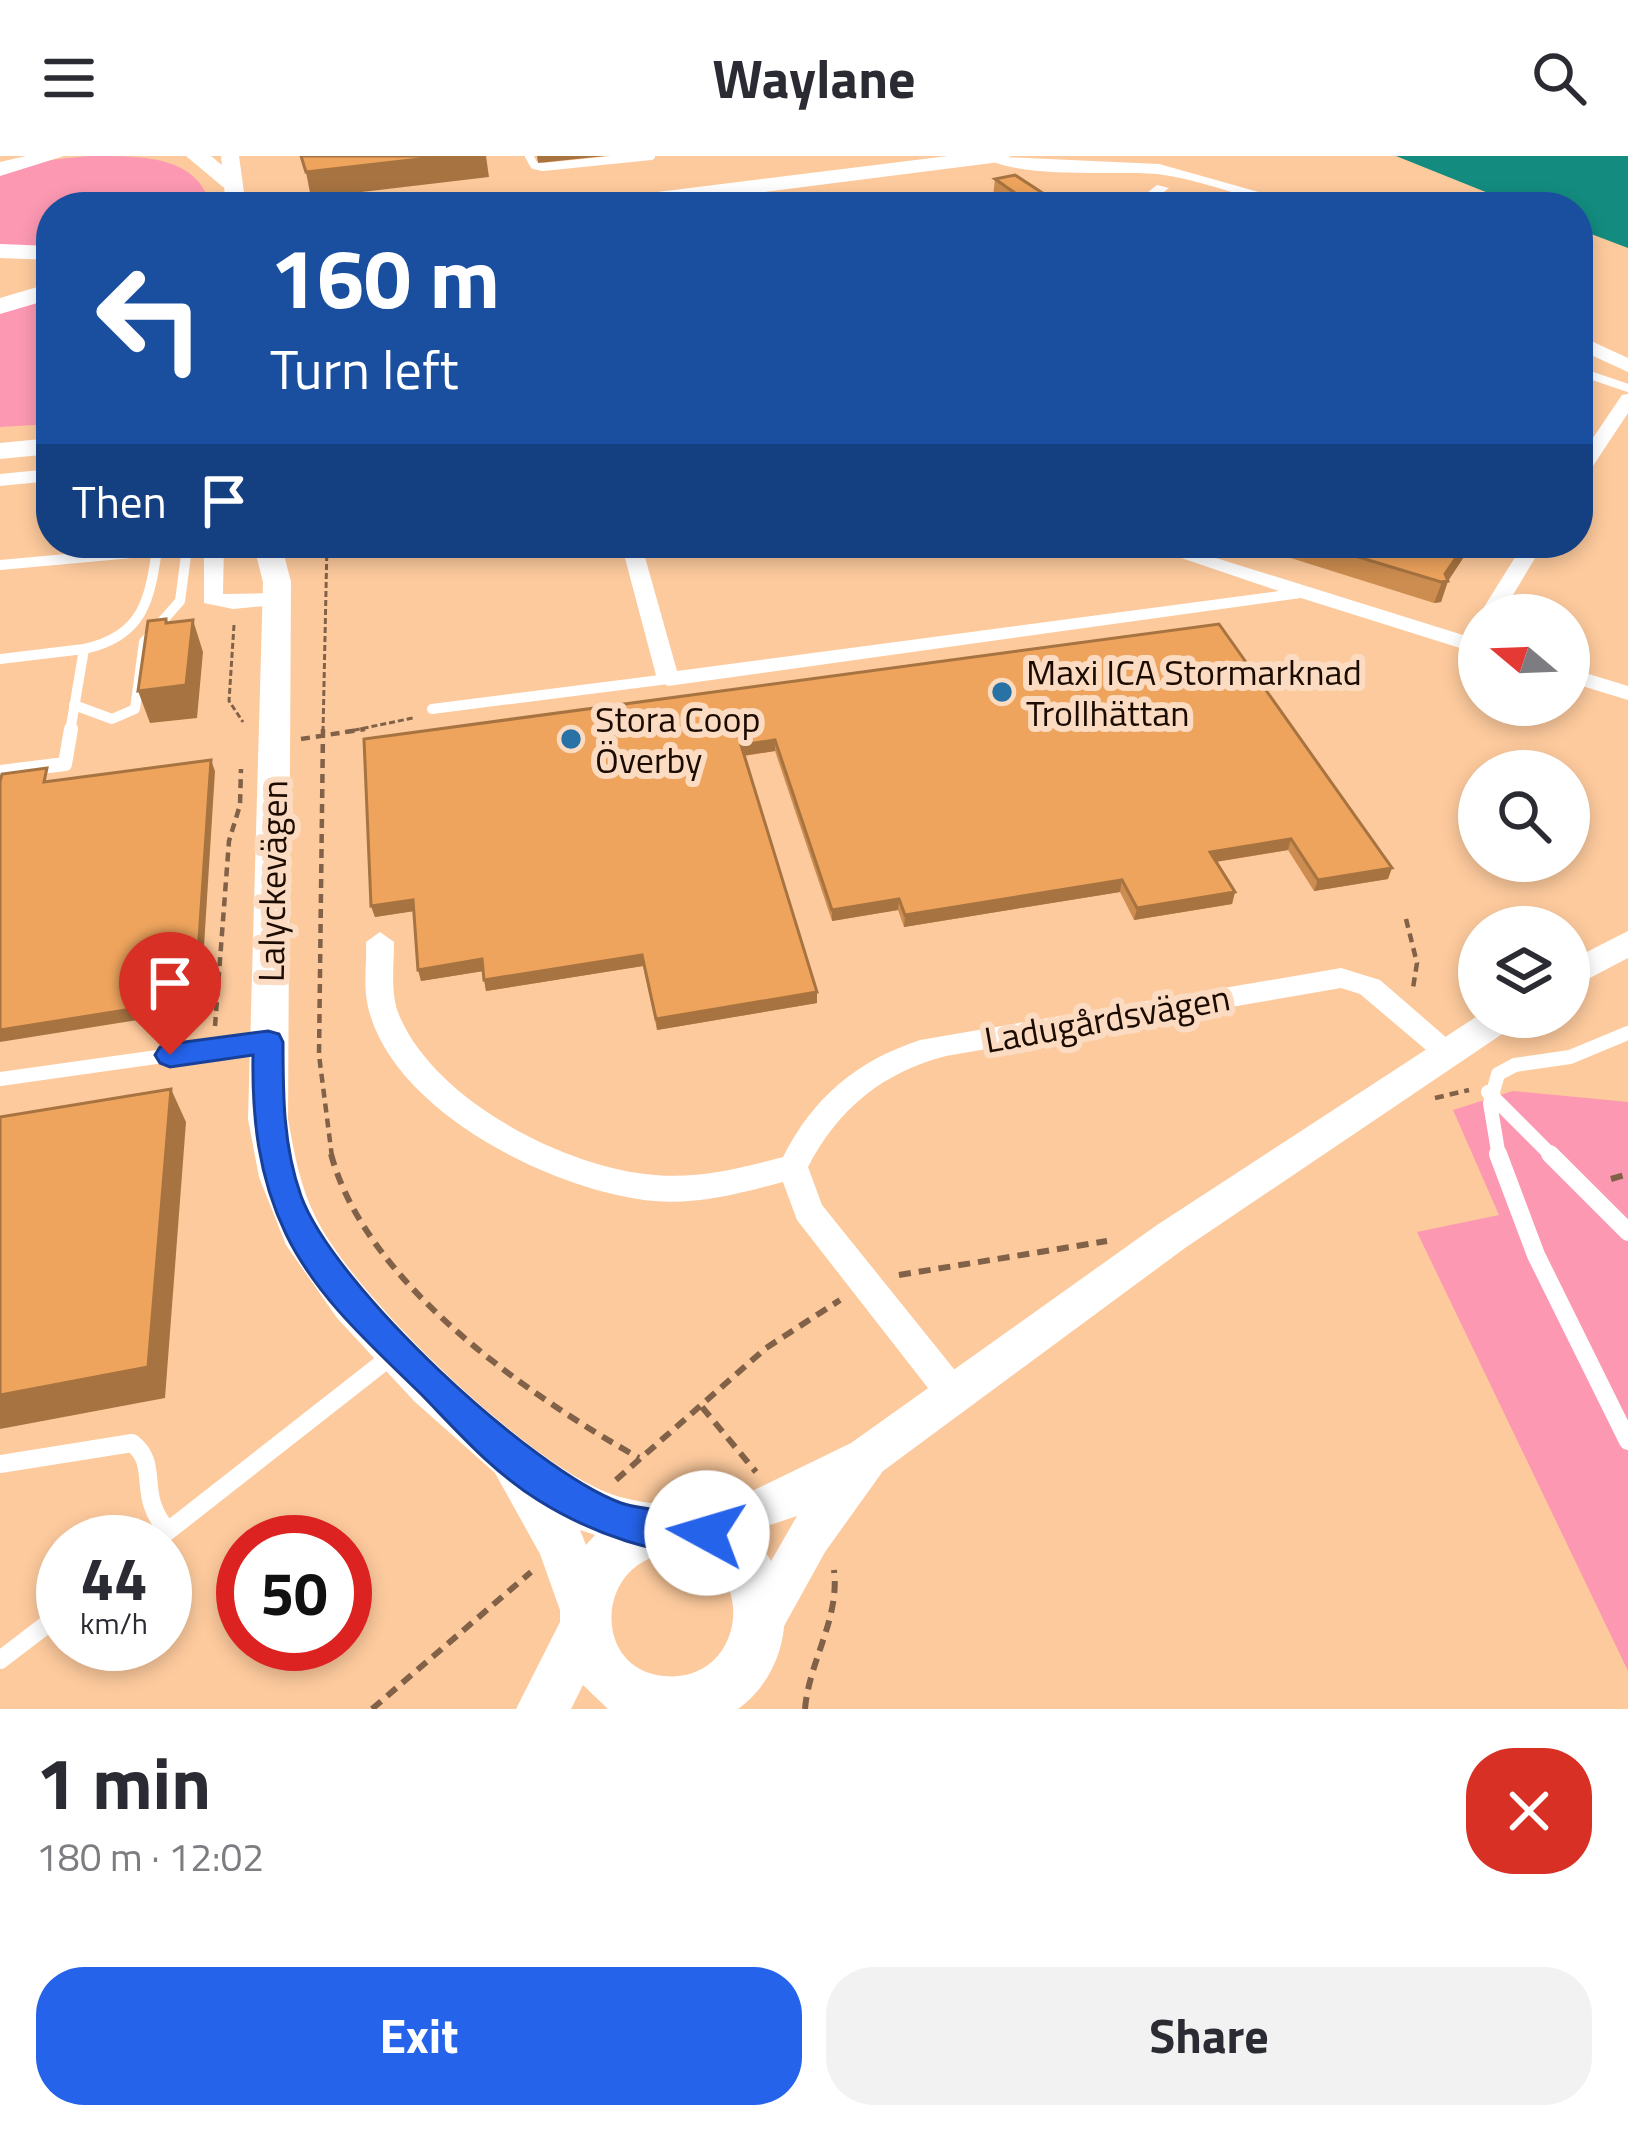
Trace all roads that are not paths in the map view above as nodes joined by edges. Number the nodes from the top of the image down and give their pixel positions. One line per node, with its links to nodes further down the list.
1 (18, 156): 8 (highway)
2 (52, 156): 8 (highway)
3 (197, 156): 9 (highway)
4 (529, 156): 5 (lane)
5 (651, 156)
6 (990, 156): 10 (street)
7 (1000, 156): 12 (highway)
8 (0, 165)
9 (226, 166)
10 (1131, 178): 11 (street); 13 (street)
11 (1171, 183): 14 (street); 15 (street)
12 (712, 192)
13 (1133, 192)
14 (1158, 192)
15 (1241, 192)
16 (0, 251): 17 (highway)
17 (36, 252)
18 (36, 277): 19 (highway)
19 (0, 281)
20 (36, 295): 21 (highway)
21 (0, 306)
22 (1593, 348): 23 (street)
23 (1628, 366)
24 (1593, 376): 25 (lane)
25 (1628, 388)
26 (1628, 399): 31 (street)
27 (36, 435): 28 (main road)
28 (0, 439)
29 (36, 447): 30 (main road)
30 (0, 451)
31 (1593, 452)
32 (36, 476): 33 (street)
33 (0, 480)
34 (55, 558): 43 (lane)
35 (155, 558): 48 (lane)
36 (186, 558): 53 (lane)
37 (213, 558): 45 (street)
38 (266, 558): 45 (main road)
39 (284, 558): 45 (main road)
40 (635, 558): 50 (street)
41 (1195, 558): 44 (street)
42 (1525, 558): 46 (street)
43 (0, 565)
44 (1298, 590): 47 (street); 50 (street)
45 (263, 594): 61 (main road, Lalyckevägen)
46 (1503, 594)
47 (1458, 636)
48 (84, 649): 49 (lane); 53 (lane)
49 (0, 659)
50 (668, 679): 54 (lane)
51 (1590, 681): 52 (street)
52 (1628, 693)
53 (74, 705): 55 (lane)
54 (432, 709)
55 (0, 772)
56 (380, 941): 65 (street)
57 (1628, 943): 58 (street)
58 (1590, 965)
59 (1628, 1033): 64 (lane)
60 (1470, 1038): 62 (street)
61 (268, 1042): 63 (lane); 67 (main road, Lalyckevägen)
62 (1448, 1052): 65 (street, Ladugårdsvägen); 68 (street)
63 (0, 1079)
64 (1488, 1093): 66 (lane); 69 (lane)
65 (793, 1168): 68 (street)
66 (1628, 1232)
67 (398, 1351): 73 (lane); 74 (main road, Lalyckevägen)
68 (954, 1395): 70 (street)
69 (1628, 1441)
70 (870, 1458): 75 (street); 77 (street)
71 (0, 1464): 72 (lane)
72 (153, 1515)
73 (189, 1515)
74 (575, 1525): 75 (main road); 76 (main road, Lalyckevägen)
75 (675, 1530): 76 (main road); 77 (main road)
76 (586, 1618): 80 (main road); 81 (main road)
77 (760, 1622): 80 (main road)
78 (36, 1633): 79 (lane)
79 (0, 1660)
80 (645, 1706)
81 (543, 1709)

